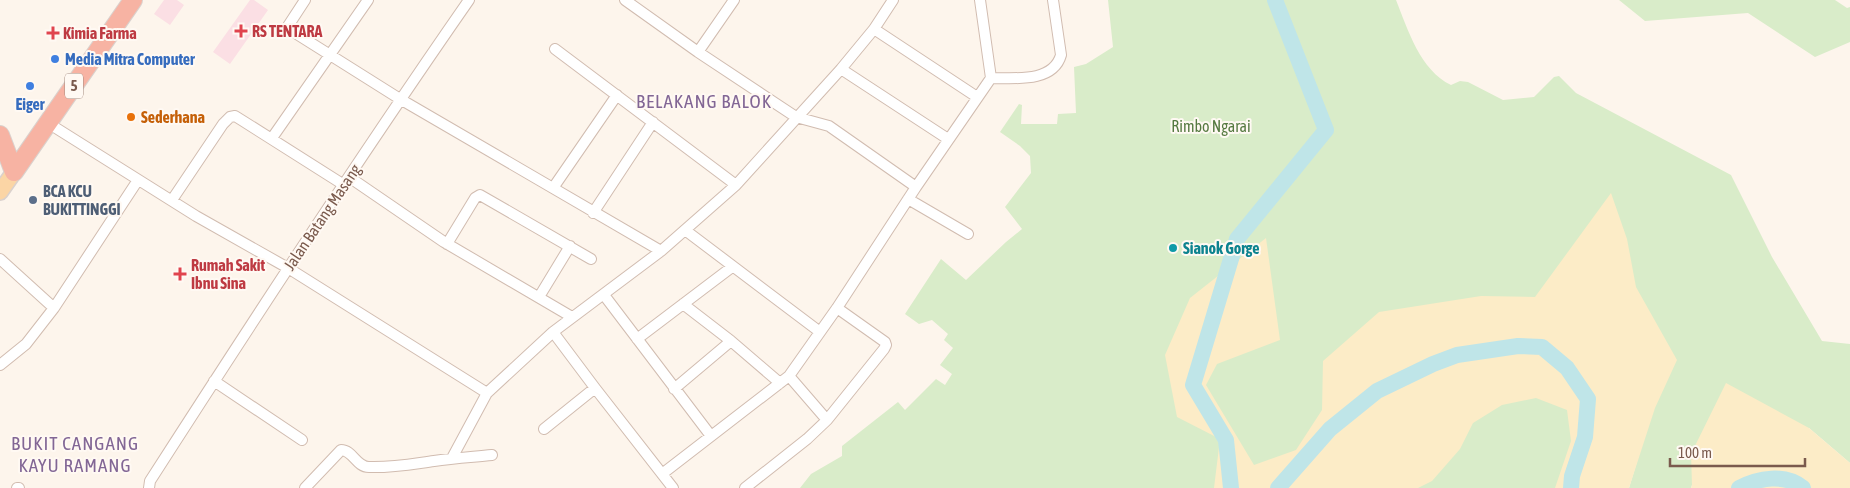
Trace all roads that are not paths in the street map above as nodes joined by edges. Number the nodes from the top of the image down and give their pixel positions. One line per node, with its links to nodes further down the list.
1 (133, 0): 21 (highway, 5)
2 (305, 0): 13 (street)
3 (368, 0): 13 (street)
4 (469, 0): 18 (street, Jalan Batang Masang)
5 (624, 0): 12 (street)
6 (734, 0): 12 (street)
7 (893, 0): 10 (street)
8 (980, 0): 15 (street)
9 (1053, 0): 15 (street)
10 (874, 29): 14 (street); 17 (street)
11 (555, 49): 16 (street)
12 (698, 52): 19 (street)
13 (330, 55): 18 (street); 23 (street)
14 (841, 69): 19 (street); 24 (street)
15 (991, 78): 17 (street)
16 (617, 95): 20 (street); 30 (street)
17 (977, 98): 24 (street)
18 (400, 99): 27 (street, Jalan Batang Masang); 30 (street)
19 (796, 117): 28 (street); 29 (street)
20 (653, 122): 28 (street); 34 (street)
21 (48, 123): 25 (highway, 5); 26 (street)
22 (0, 135): 25 (highway)
23 (272, 138): 27 (street); 33 (street)
24 (948, 139): 29 (street)
25 (14, 172): 31 (main road)
26 (138, 180): 33 (street); 47 (street)
27 (347, 181): 37 (street); 43 (street, Jalan Batang Masang)
28 (736, 185): 35 (street)
29 (916, 187): 32 (street)
30 (553, 188): 34 (street)
31 (0, 192)
32 (908, 199): 36 (street); 48 (street)
33 (172, 200): 43 (street)
34 (593, 212): 39 (street)
35 (685, 230): 39 (street); 42 (street)
36 (968, 234)
37 (447, 244): 38 (street); 45 (street)
38 (570, 246): 41 (street); 45 (street)
39 (661, 251): 44 (street)
40 (0, 259): 47 (street)
41 (591, 259)
42 (732, 267): 46 (street); 51 (street)
43 (288, 268): 56 (street, Jalan Batang Masang); 60 (street)
44 (604, 295): 49 (street); 52 (street)
45 (539, 297): 49 (street)
46 (683, 304): 52 (street); 53 (street)
47 (54, 308): 54 (street)
48 (837, 308): 51 (street); 61 (street)
49 (572, 318): 50 (street)
50 (553, 332): 58 (street); 60 (street)
51 (820, 332): 55 (street)
52 (637, 339): 59 (street)
53 (731, 341): 57 (street); 59 (street)
54 (0, 365)
55 (789, 376): 57 (street); 61 (street)
56 (214, 382): 64 (street); 68 (street, Jalan Batang Masang)
57 (780, 383): 63 (street)
58 (594, 388): 62 (street); 67 (street)
59 (674, 389): 63 (street)
60 (487, 394): 66 (street)
61 (827, 420): 71 (street)
62 (544, 428)
63 (711, 436): 67 (street)
64 (302, 440)
65 (492, 455): 66 (street)
66 (452, 458): 69 (street)
67 (662, 474): 70 (street)
68 (149, 488)
69 (305, 488)
70 (673, 488)
71 (745, 488)

